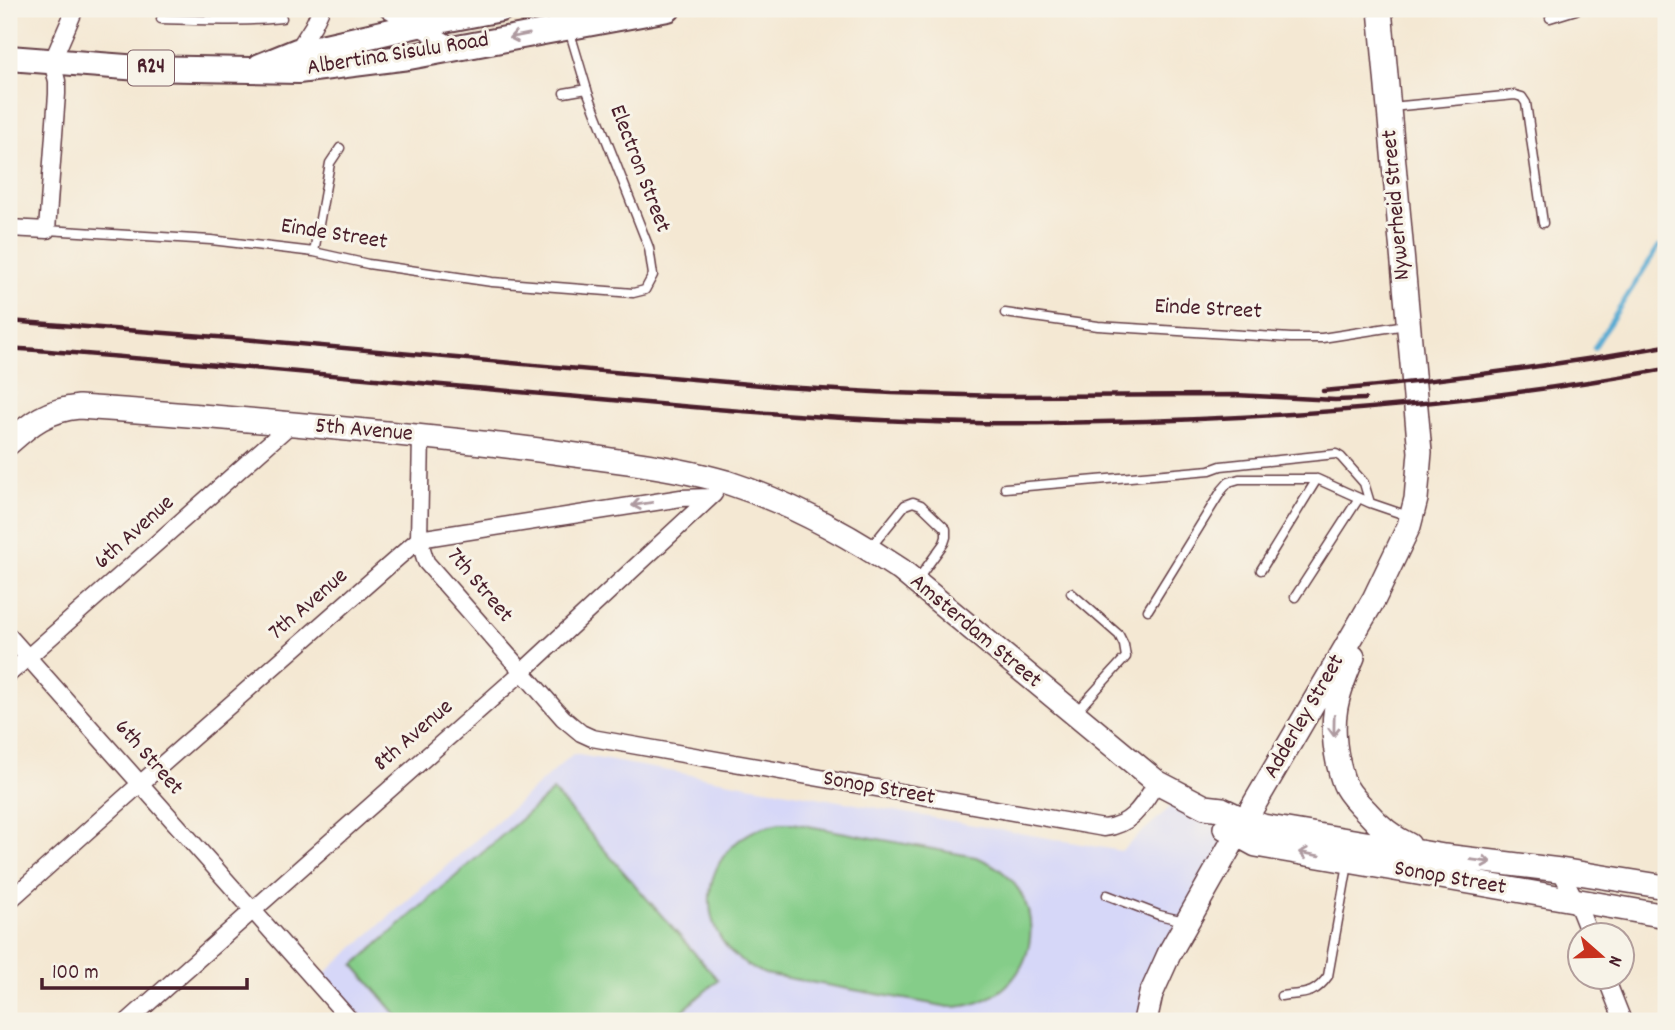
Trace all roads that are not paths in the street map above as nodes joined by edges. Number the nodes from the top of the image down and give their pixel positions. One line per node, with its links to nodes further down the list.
1 (75, 9): 18 (street)
2 (215, 9): 13 (lane)
3 (321, 9): 16 (street)
4 (388, 9): 14 (street)
5 (501, 9): 14 (main road, Albertina Sisulu Road / R24)
6 (668, 9): 10 (main road, Albertina Sisulu Road / R24)
7 (1380, 9): 22 (street, Nywerheid Street)
8 (1576, 9): 11 (lane)
9 (282, 18): 13 (lane)
10 (567, 18): 15 (main road, Albertina Sisulu Road / R24, one-way to 15); 20 (lane)
11 (1550, 18)
12 (161, 19): 13 (lane)
13 (213, 21)
14 (418, 25): 15 (street); 16 (main road, Albertina Sisulu Road / R24)
15 (456, 48): 19 (main road, Albertina Sisulu Road / R24)
16 (297, 51): 19 (main road, Albertina Sisulu Road / R24)
17 (9, 58): 18 (main road, Albertina Sisulu Road / R24)
18 (52, 62): 19 (main road, Albertina Sisulu Road / R24); 26 (street)
19 (251, 70)
20 (587, 89): 21 (lane, Electron Street); 28 (lane, Electron Street)
21 (564, 93)
22 (1388, 107): 24 (lane); 30 (street, Nywerheid Street)
23 (340, 148): 27 (lane)
24 (1543, 223)
25 (9, 228): 26 (street, Einde Street)
26 (47, 230): 27 (lane, Einde Street)
27 (314, 253): 28 (lane, Einde Street)
28 (648, 286)
29 (1005, 313): 30 (lane, Einde Street)
30 (1408, 325): 31 (street, Nywerheid Street)
31 (1415, 401): 40 (street, Adderley Street)
32 (290, 425): 33 (street, 5th Avenue); 34 (street, 5th Avenue); 49 (street, 6th Avenue)
33 (15, 435)
34 (421, 436): 37 (street, 5th Avenue); 41 (street, 7th Street)
35 (1317, 479): 38 (lane); 43 (lane); 47 (lane)
36 (1005, 488): 39 (lane)
37 (719, 490): 41 (street, one-way to 41); 42 (street, Amsterdam Street); 50 (street, 8th Avenue)
38 (1359, 498): 39 (lane); 46 (lane)
39 (1370, 503): 40 (lane)
40 (1410, 521): 56 (street, Adderley Street); 57 (street, one-way to 57)
41 (419, 539): 50 (street, 7th Street); 55 (street, 7th Avenue)
42 (869, 549): 44 (street, Amsterdam Street); 44 (lane)
43 (1261, 570)
44 (915, 583): 52 (street, Amsterdam Street)
45 (1071, 593): 52 (lane)
46 (1295, 597)
47 (1148, 610)
48 (9, 636): 49 (street, 6th Street)
49 (28, 657): 51 (street, 6th Avenue); 55 (street, 6th Street)
50 (522, 672): 53 (street, 7th Street); 64 (street, 8th Avenue)
51 (9, 674)
52 (1074, 715): 54 (street, Amsterdam Street)
53 (581, 733): 54 (street, Sonop Street)
54 (1157, 782): 56 (street, Amsterdam Street)
55 (140, 784): 62 (street, 7th Avenue); 64 (street, 6th Street)
56 (1240, 827): 57 (street, Sonop Street); 58 (street, Sonop Street, one-way to 56); 66 (street, Adderley Street)
57 (1444, 856): 59 (street, Sonop Street, one-way to 59)
58 (1349, 861): 63 (street, Sonop Street); 69 (lane)
59 (1559, 870): 60 (street, Sonop Street); 63 (street)
60 (1666, 887)
61 (1107, 895): 66 (lane)
62 (9, 901)
63 (1576, 901): 65 (street, Sonop Street); 67 (street)
64 (252, 911): 70 (street, 8th Avenue); 71 (street, 6th Street)
65 (1666, 916)
66 (1187, 922): 72 (street, Adderley Street)
67 (1584, 922)
68 (1611, 992): 73 (street)
69 (1281, 996)
70 (128, 1021)
71 (351, 1021)
72 (1145, 1021)
73 (1622, 1021)

